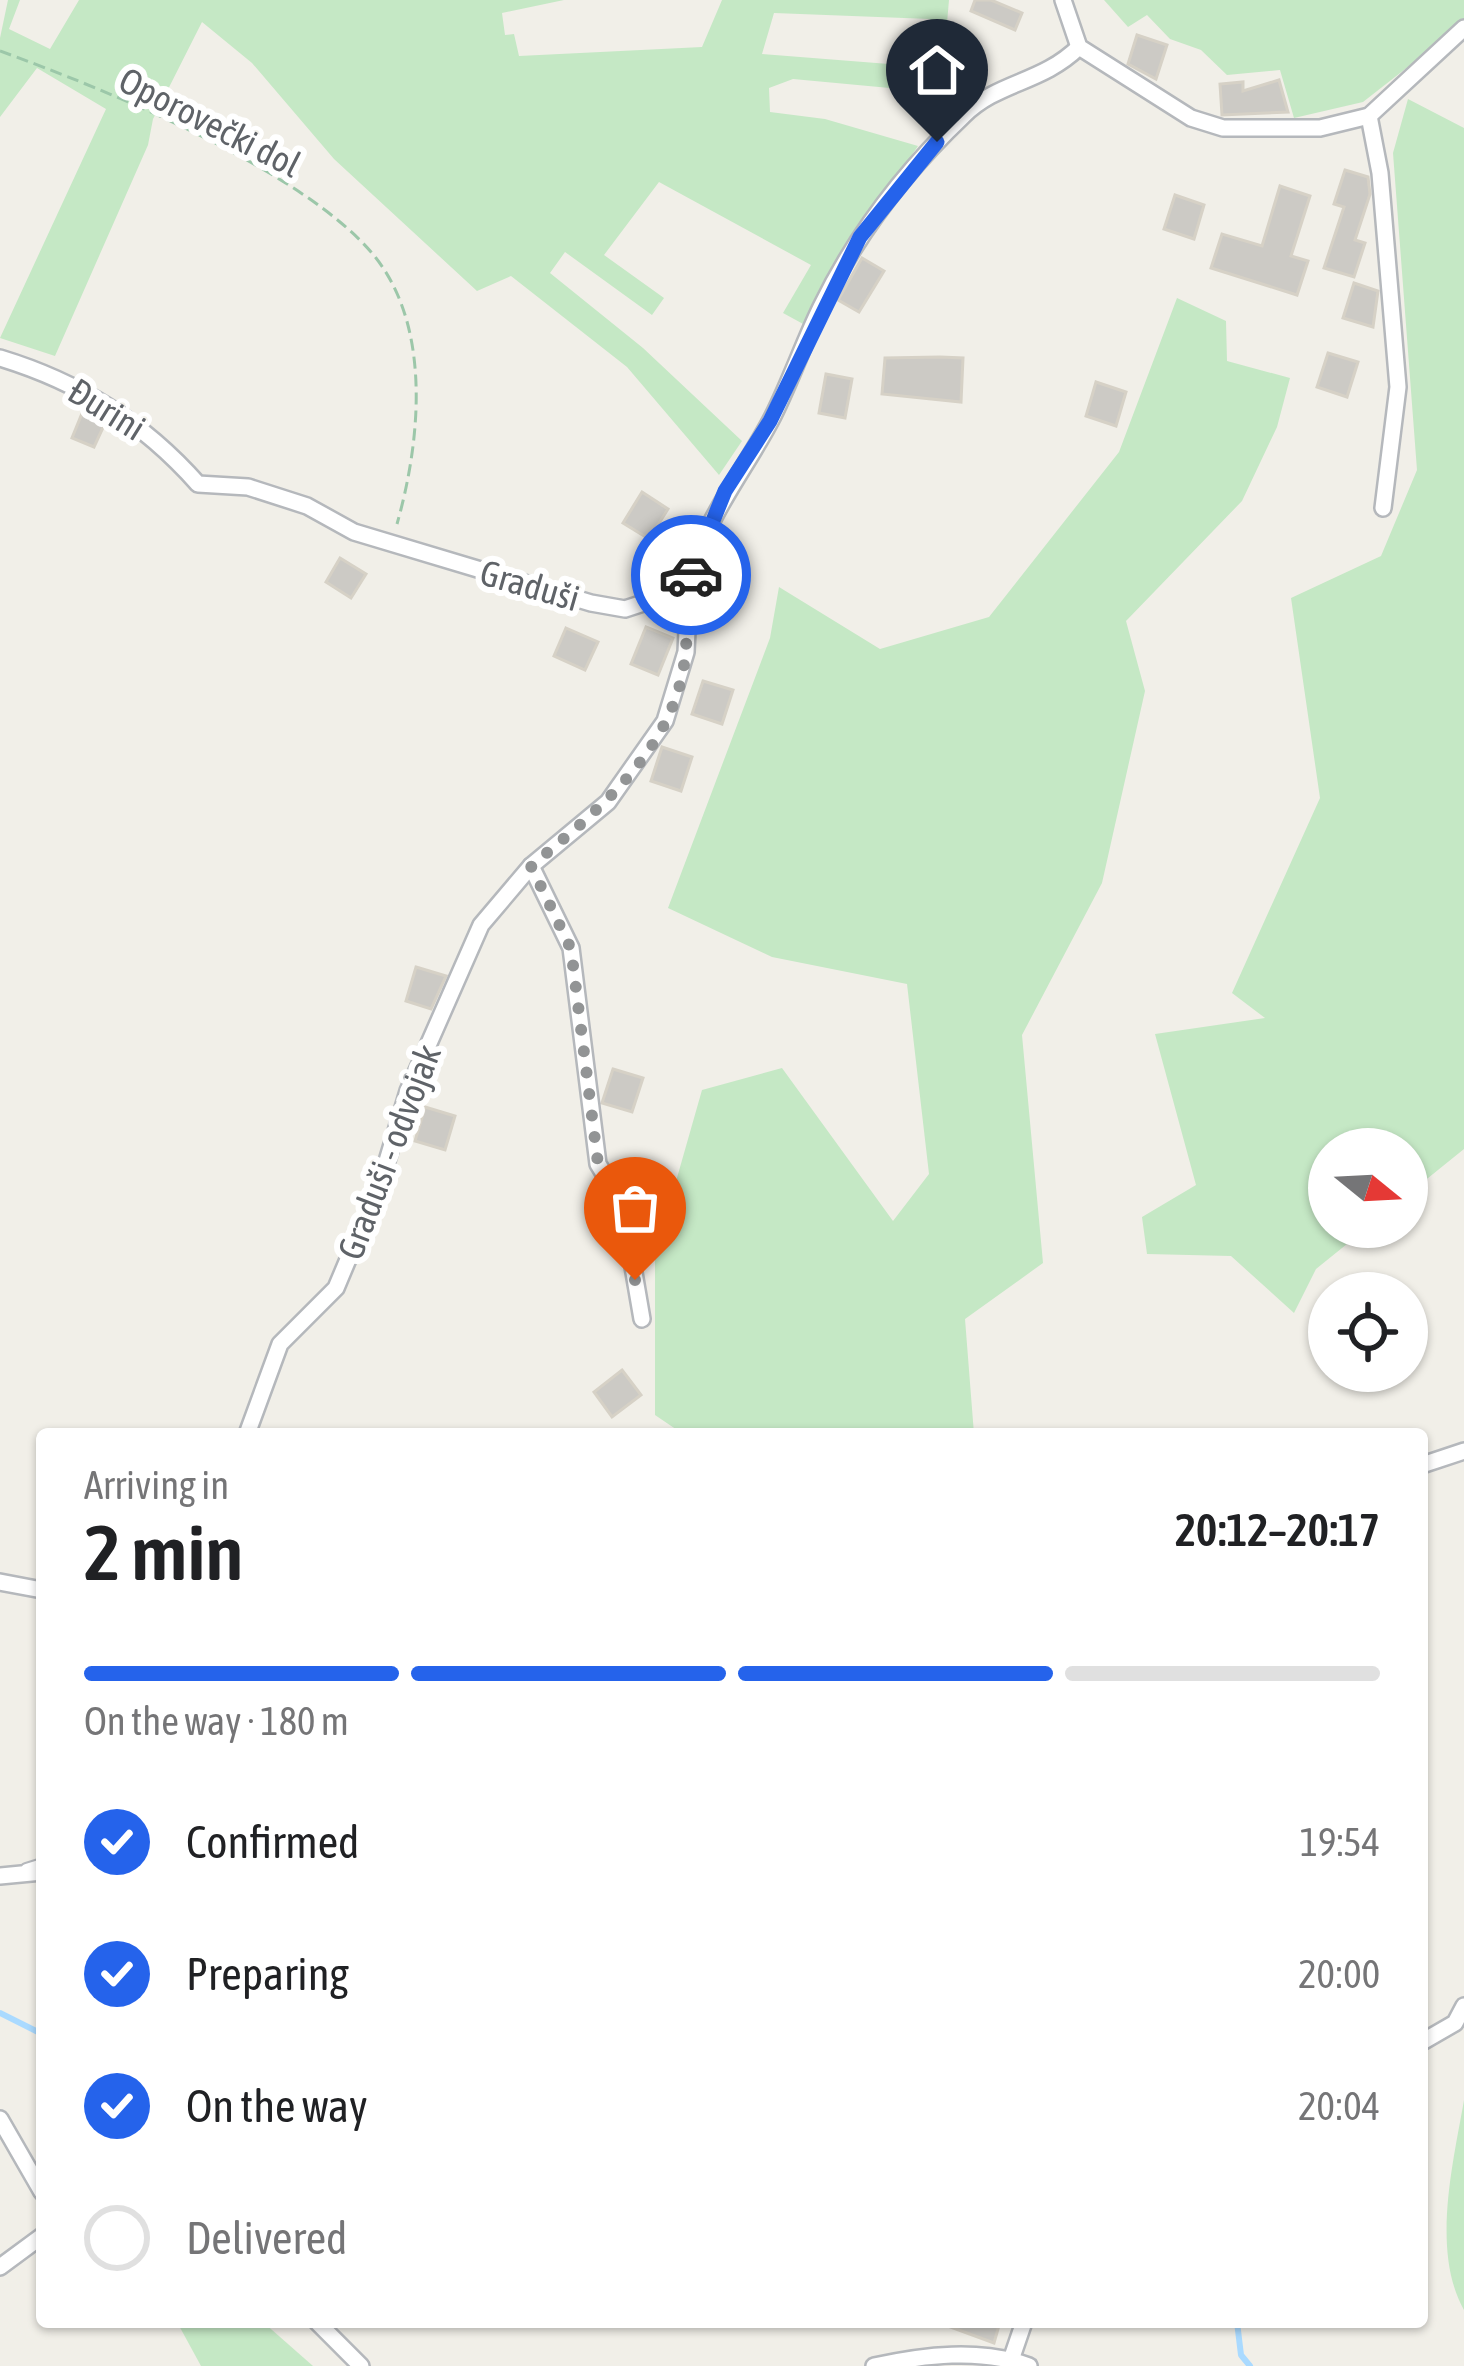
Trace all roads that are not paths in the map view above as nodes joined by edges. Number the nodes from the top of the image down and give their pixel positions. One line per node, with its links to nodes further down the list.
1 (1063, 0): 3 (street)
2 (1464, 28): 4 (street)
3 (1079, 47): 4 (street); 8 (street)
4 (1369, 116): 7 (street)
5 (0, 358): 6 (street, Đurini)
6 (197, 484): 8 (street, Graduši)
7 (1382, 508)
8 (689, 588): 9 (street, Graduši - odvojak)
9 (531, 866): 10 (street); 11 (street, Graduši - odvojak)
10 (642, 1319)
11 (249, 1428)
12 (1464, 1451): 13 (street)
13 (1428, 1463)
14 (0, 1582): 15 (street)
15 (36, 1589)
16 (33, 1874): 17 (street)
17 (0, 1876)
18 (1464, 2006): 19 (street)
19 (1428, 2039)
20 (0, 2119): 21 (street)
21 (36, 2182)
22 (36, 2240): 23 (street)
23 (0, 2267)
24 (323, 2328): 27 (street)
25 (1022, 2328): 26 (street)
26 (1011, 2360): 28 (street); 29 (street)
27 (361, 2366)
28 (874, 2366)
29 (1029, 2366)

